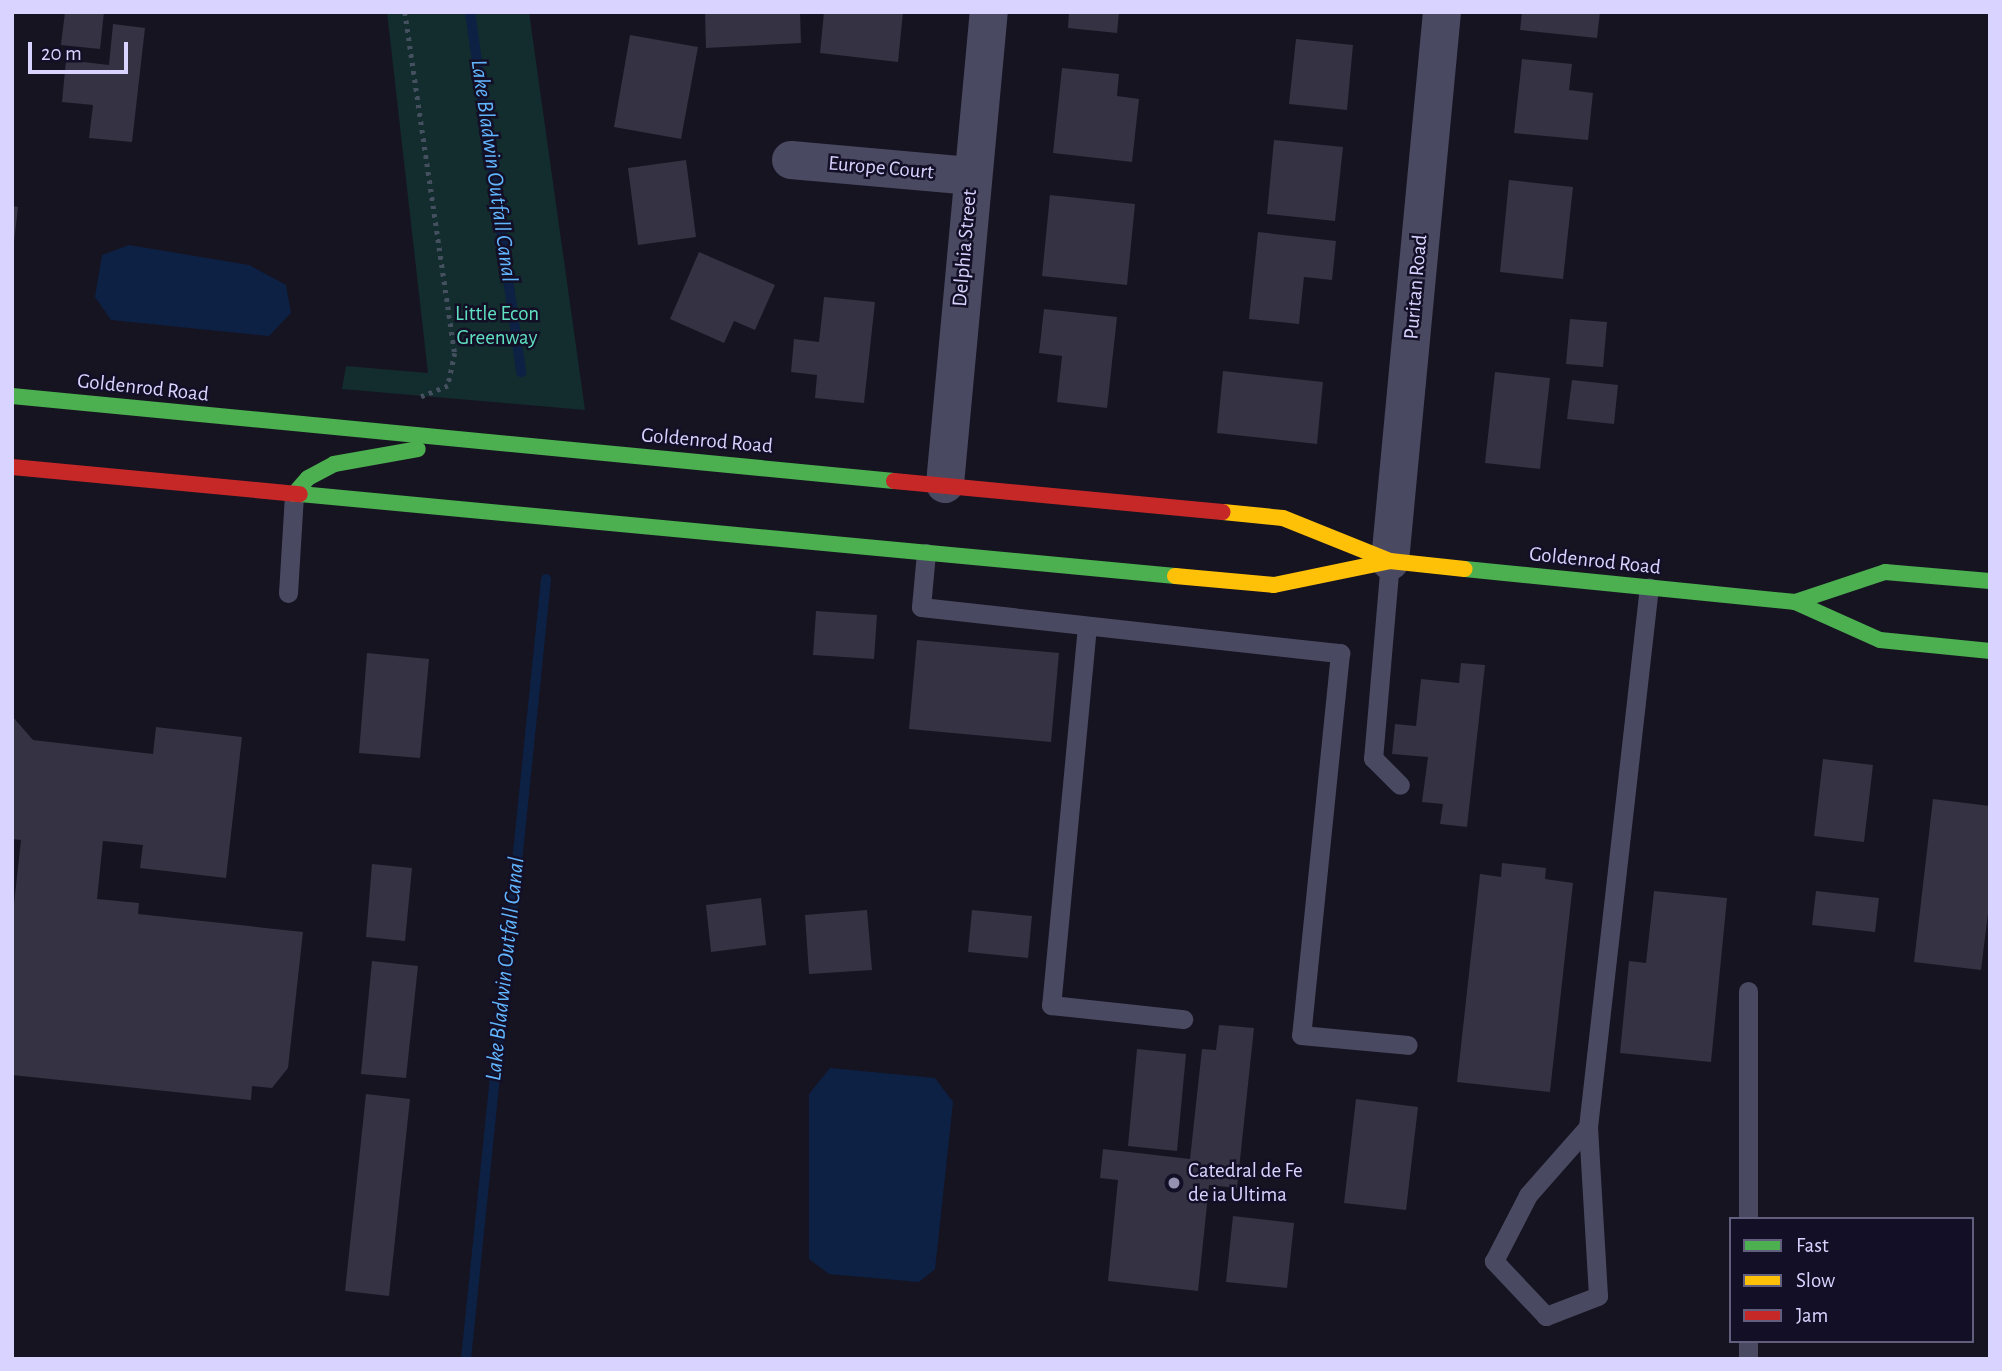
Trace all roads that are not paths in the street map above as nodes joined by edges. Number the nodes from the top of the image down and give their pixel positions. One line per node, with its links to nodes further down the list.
1 (989, 12): 4 (street, Delphia Street)
2 (1442, 12): 11 (street, Puritan Road)
3 (791, 160): 4 (street, Europe Court)
4 (972, 176): 8 (street, Delphia Street)
5 (12, 396): 6 (main road, Goldenrod Road)
6 (465, 441): 8 (main road, Goldenrod Road); 9 (main road)
7 (12, 467): 9 (main road, Goldenrod Road)
8 (945, 484): 11 (main road, Goldenrod Road)
9 (294, 494): 10 (main road, Goldenrod Road); 14 (lane)
10 (926, 553): 11 (main road, Goldenrod Road); 16 (lane)
11 (1390, 561): 13 (main road, Goldenrod Road); 18 (lane)
12 (1990, 581): 15 (main road, Goldenrod Road)
13 (1648, 587): 15 (main road, Goldenrod Road); 22 (lane)
14 (288, 593)
15 (1796, 602): 17 (main road, Goldenrod Road)
16 (1087, 626): 20 (lane); 21 (lane)
17 (1990, 651)
18 (1400, 785)
19 (1748, 991): 23 (lane)
20 (1183, 1019)
21 (1408, 1045)
22 (1588, 1128): 22 (lane)
23 (1748, 1217)

